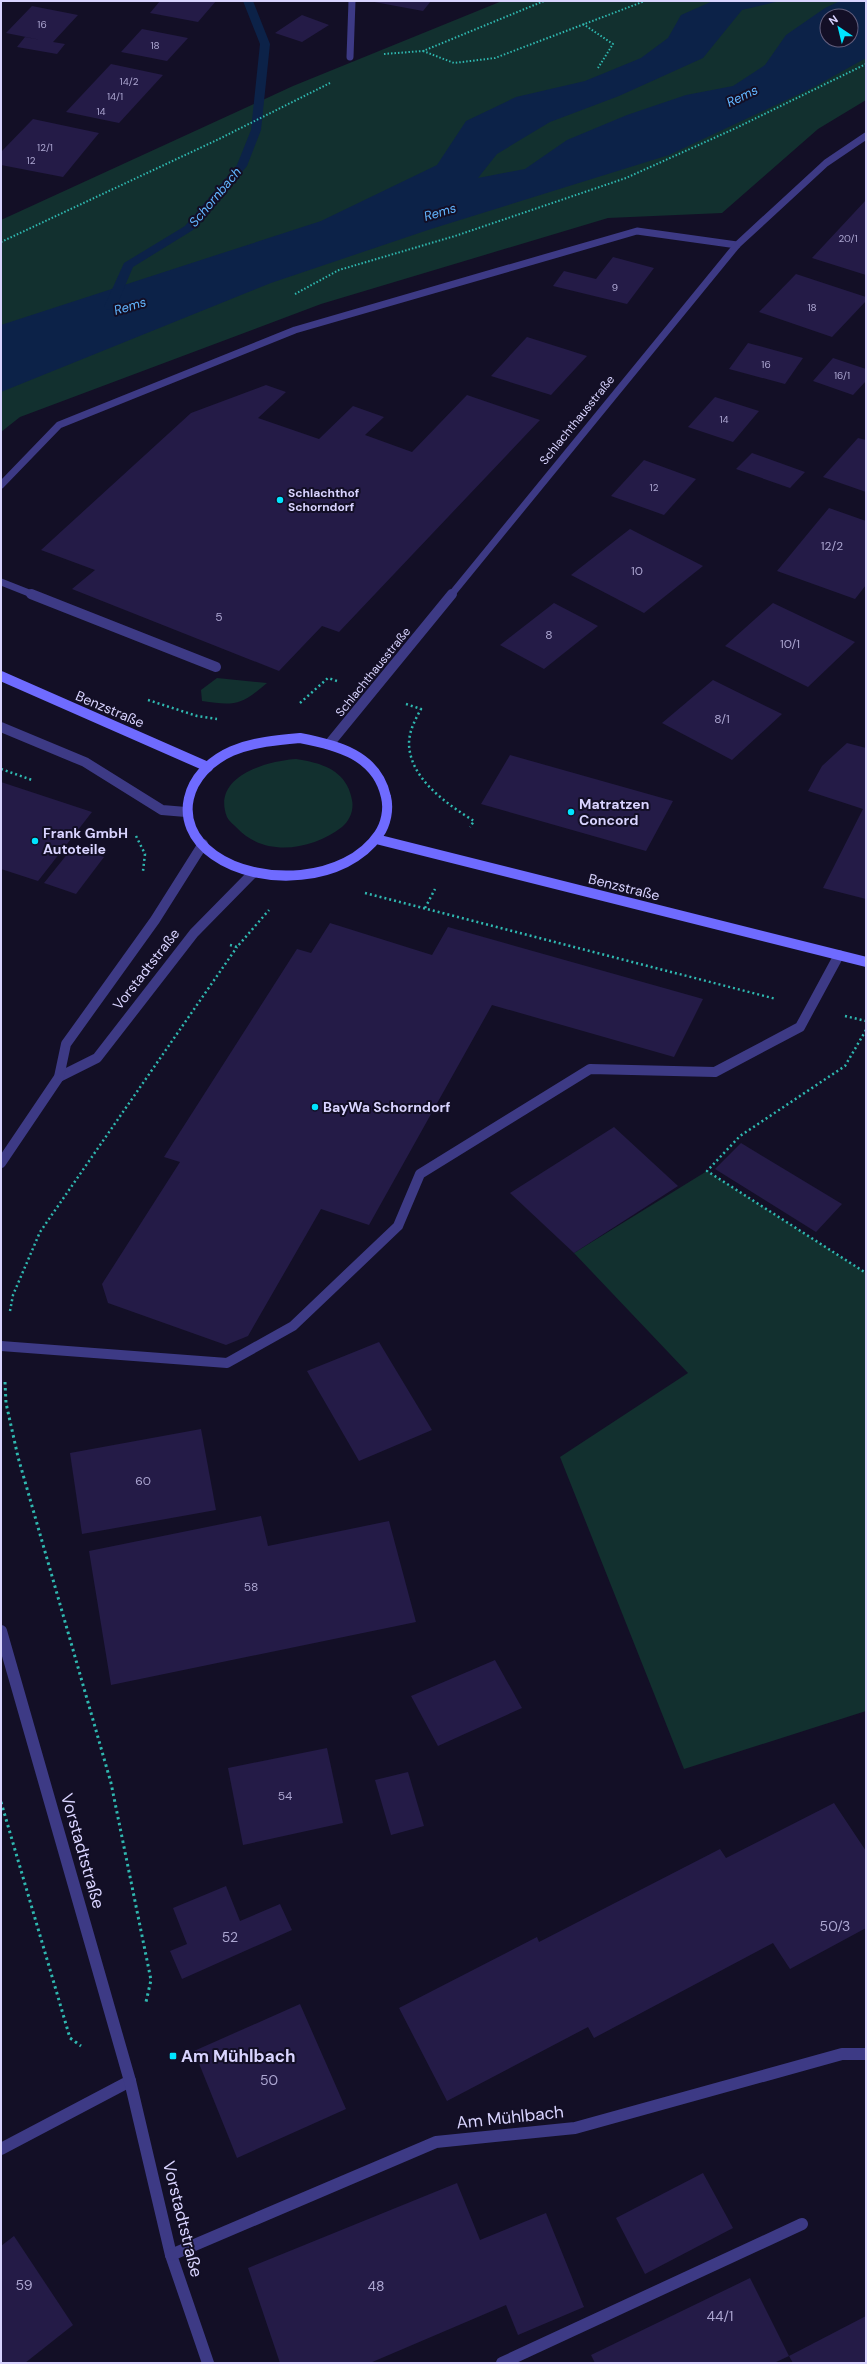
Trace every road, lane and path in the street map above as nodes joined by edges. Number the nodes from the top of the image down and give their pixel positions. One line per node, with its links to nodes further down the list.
1 (352, 1): 6 (street)
2 (544, 1): 5 (path)
3 (645, 1): 4 (path)
4 (583, 24): 5 (path); 8 (path)
5 (423, 51): 6 (path)
6 (350, 57): 10 (path)
7 (866, 64): 12 (path)
8 (598, 68)
9 (866, 136): 11 (street, Schlachthausstraße)
10 (1, 242)
11 (737, 245): 13 (street); 17 (street, Schlachthausstraße)
12 (292, 299)
13 (1, 484)
14 (1, 582): 15 (street)
15 (216, 667)
16 (1, 676): 20 (main road, Benzstraße)
17 (372, 692): 19 (street, Schlachthausstraße); 27 (path)
18 (1, 727): 23 (street)
19 (330, 743): 20 (main road); 25 (main road)
20 (208, 767): 23 (main road)
21 (1, 769): 22 (path)
22 (39, 783)
23 (186, 812): 26 (main road)
24 (134, 830): 29 (path)
25 (376, 839): 27 (main road, Benzstraße); 28 (main road)
26 (203, 844): 28 (main road); 39 (street, Vorstadtstraße)
27 (452, 858): 34 (main road, Benzstraße)
28 (254, 872): 32 (street, Vorstadtstraße)
29 (142, 878)
30 (364, 893): 36 (path)
31 (272, 907): 33 (path)
32 (194, 933): 33 (path); 39 (street, Vorstadtstraße)
33 (237, 947): 42 (path)
34 (839, 955): 35 (main road, Benzstraße); 36 (street)
35 (866, 962)
36 (810, 1007): 37 (path); 42 (street)
37 (866, 1021)
38 (866, 1030): 41 (path)
39 (59, 1077): 40 (street, Vorstadtstraße)
40 (1, 1163)
41 (866, 1273)
42 (2, 1346): 45 (path)
43 (1, 1631): 47 (street, Vorstadtstraße)
44 (1, 1802): 47 (path)
45 (146, 2004)
46 (866, 2054): 50 (street, Am Mühlbach)
47 (130, 2081): 48 (street); 50 (street, Vorstadtstraße)
48 (1, 2149)
49 (802, 2224): 52 (street)
50 (171, 2255): 51 (street, Vorstadtstraße)
51 (208, 2363)
52 (502, 2363)

